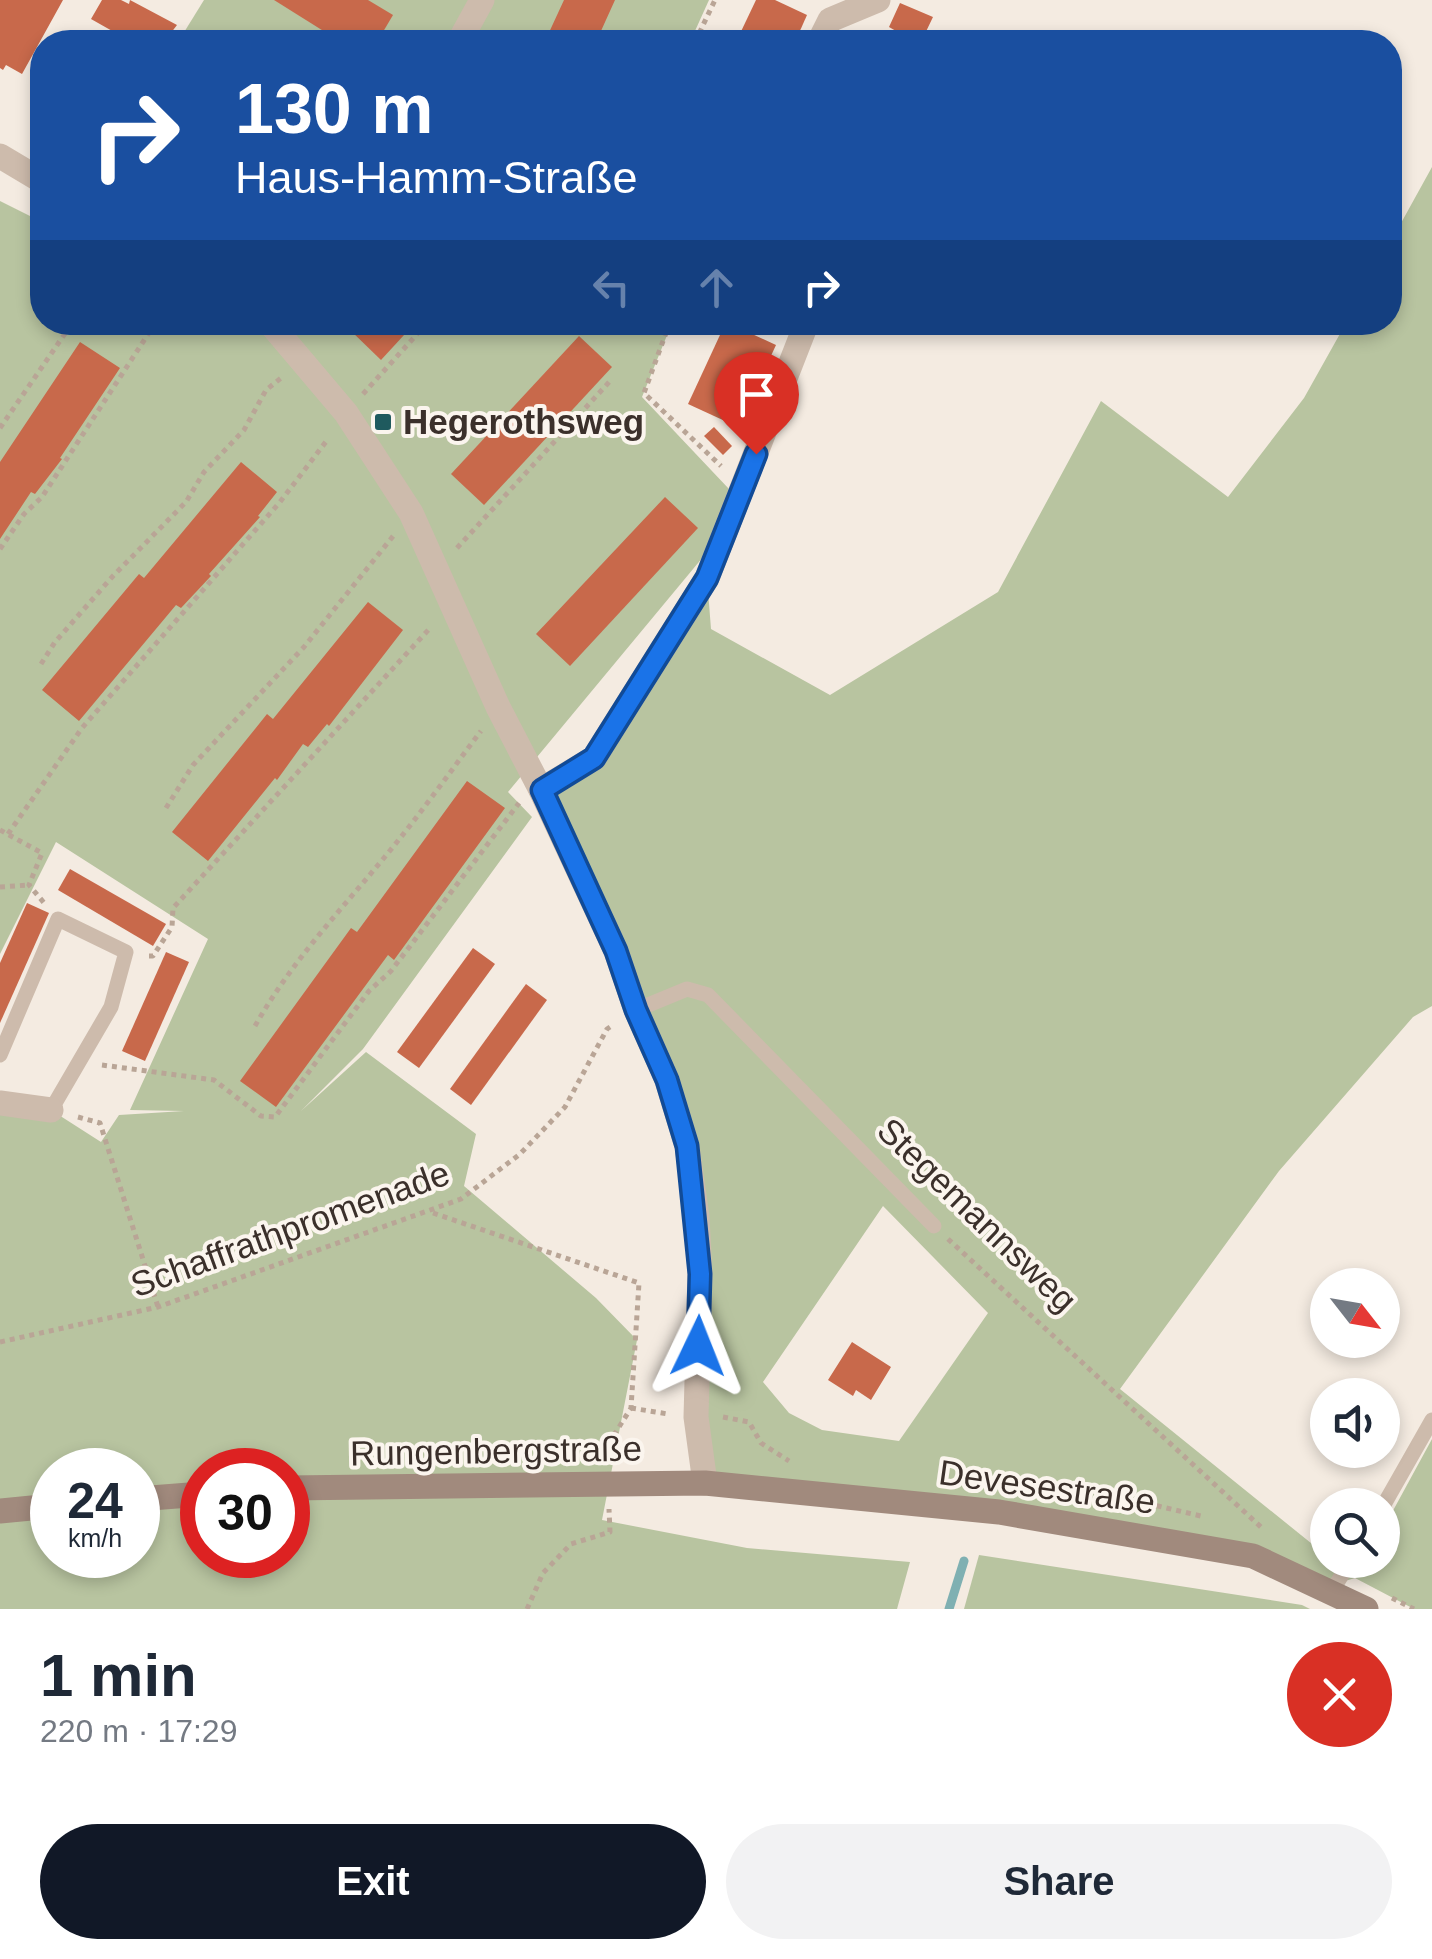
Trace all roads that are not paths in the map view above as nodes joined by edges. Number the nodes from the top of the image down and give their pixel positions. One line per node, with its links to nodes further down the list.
1 (482, 0): 3 (street)
2 (878, 0): 4 (street)
3 (466, 30)
4 (825, 30)
5 (0, 156): 6 (street)
6 (30, 174)
7 (280, 335): 9 (street)
8 (801, 335): 9 (street)
9 (539, 786): 10 (street)
10 (636, 1010): 14 (lane, Stegemannsweg); 16 (street)
11 (0, 1054): 13 (lane)
12 (0, 1103): 13 (street)
13 (51, 1110)
14 (934, 1226)
15 (1432, 1420): 18 (lane)
16 (705, 1483): 17 (street, Rungenbergstraße); 22 (street, Devesestraße)
17 (310, 1488)
18 (1393, 1488)
19 (30, 1508): 20 (street)
20 (0, 1511)
21 (1340, 1578): 22 (lane)
22 (1332, 1591): 23 (street, Devesestraße)
23 (1366, 1609)

